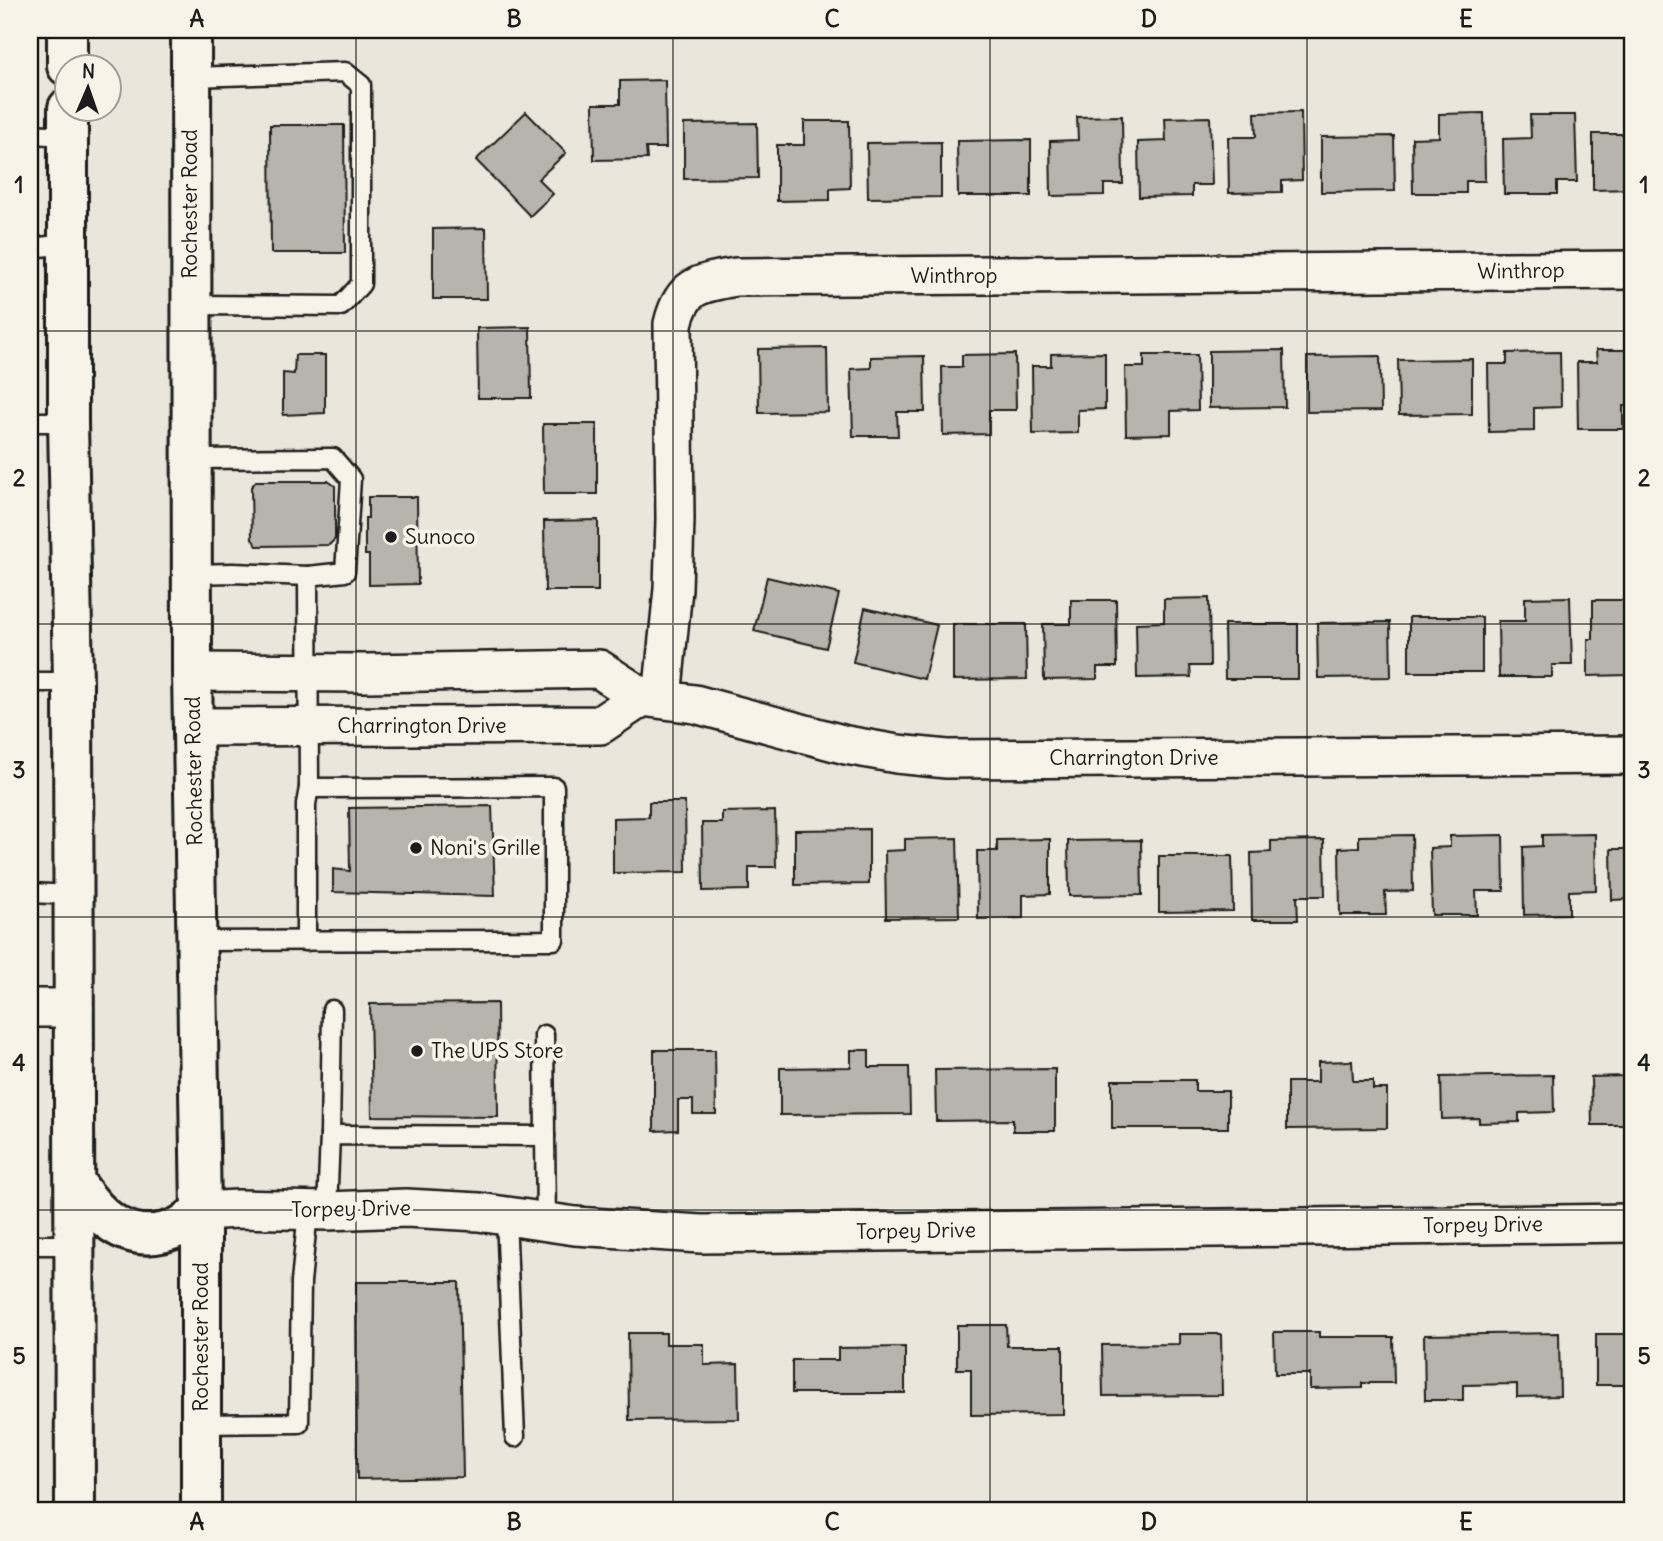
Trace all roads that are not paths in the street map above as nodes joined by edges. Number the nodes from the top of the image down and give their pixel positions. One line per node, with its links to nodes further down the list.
1 (67, 30): 3 (main road)
2 (191, 30): 4 (main road, Rochester Road)
3 (67, 52)
4 (191, 77): 10 (main road, Rochester Road); 10 (lane)
5 (68, 122): 6 (lane); 7 (main road)
6 (30, 134)
7 (68, 244): 8 (lane); 12 (main road)
8 (30, 248)
9 (1633, 270): 20 (street, Winthrop)
10 (190, 305): 13 (main road, Rochester Road)
11 (30, 422): 12 (lane)
12 (68, 422): 19 (main road)
13 (192, 459): 14 (main road, Rochester Road); 15 (lane)
14 (192, 574): 15 (lane); 16 (main road, Rochester Road)
15 (308, 576): 17 (lane)
16 (192, 672): 17 (street, Charrington Drive); 22 (main road, Rochester Road)
17 (308, 673): 20 (street, Charrington Drive); 21 (lane)
18 (30, 682): 19 (lane)
19 (73, 682): 26 (main road)
20 (652, 697): 21 (street, Charrington Drive); 23 (street, Charrington Drive)
21 (308, 726): 22 (street, Charrington Drive); 24 (lane)
22 (193, 727): 27 (main road, Rochester Road)
23 (1633, 755)
24 (309, 788): 28 (lane); 28 (lane)
25 (30, 892): 26 (lane)
26 (73, 895): 29 (main road)
27 (197, 941): 28 (lane); 36 (main road, Rochester Road)
28 (306, 941)
29 (74, 1007): 30 (street); 35 (main road)
30 (30, 1008)
31 (332, 1010): 33 (lane)
32 (544, 1035): 34 (lane)
33 (330, 1135): 34 (lane); 37 (lane)
34 (545, 1136): 39 (lane)
35 (75, 1182): 36 (main road); 42 (main road)
36 (201, 1211): 37 (street, Torpey Drive); 43 (main road, Rochester Road)
37 (318, 1211): 38 (street, Torpey Drive); 43 (lane)
38 (506, 1216): 39 (street, Torpey Drive); 44 (lane)
39 (546, 1222): 40 (street, Torpey Drive)
40 (1633, 1223)
41 (30, 1245): 42 (lane)
42 (75, 1245): 45 (main road)
43 (201, 1424): 46 (main road, Rochester Road)
44 (515, 1437)
45 (75, 1511)
46 (201, 1511)

